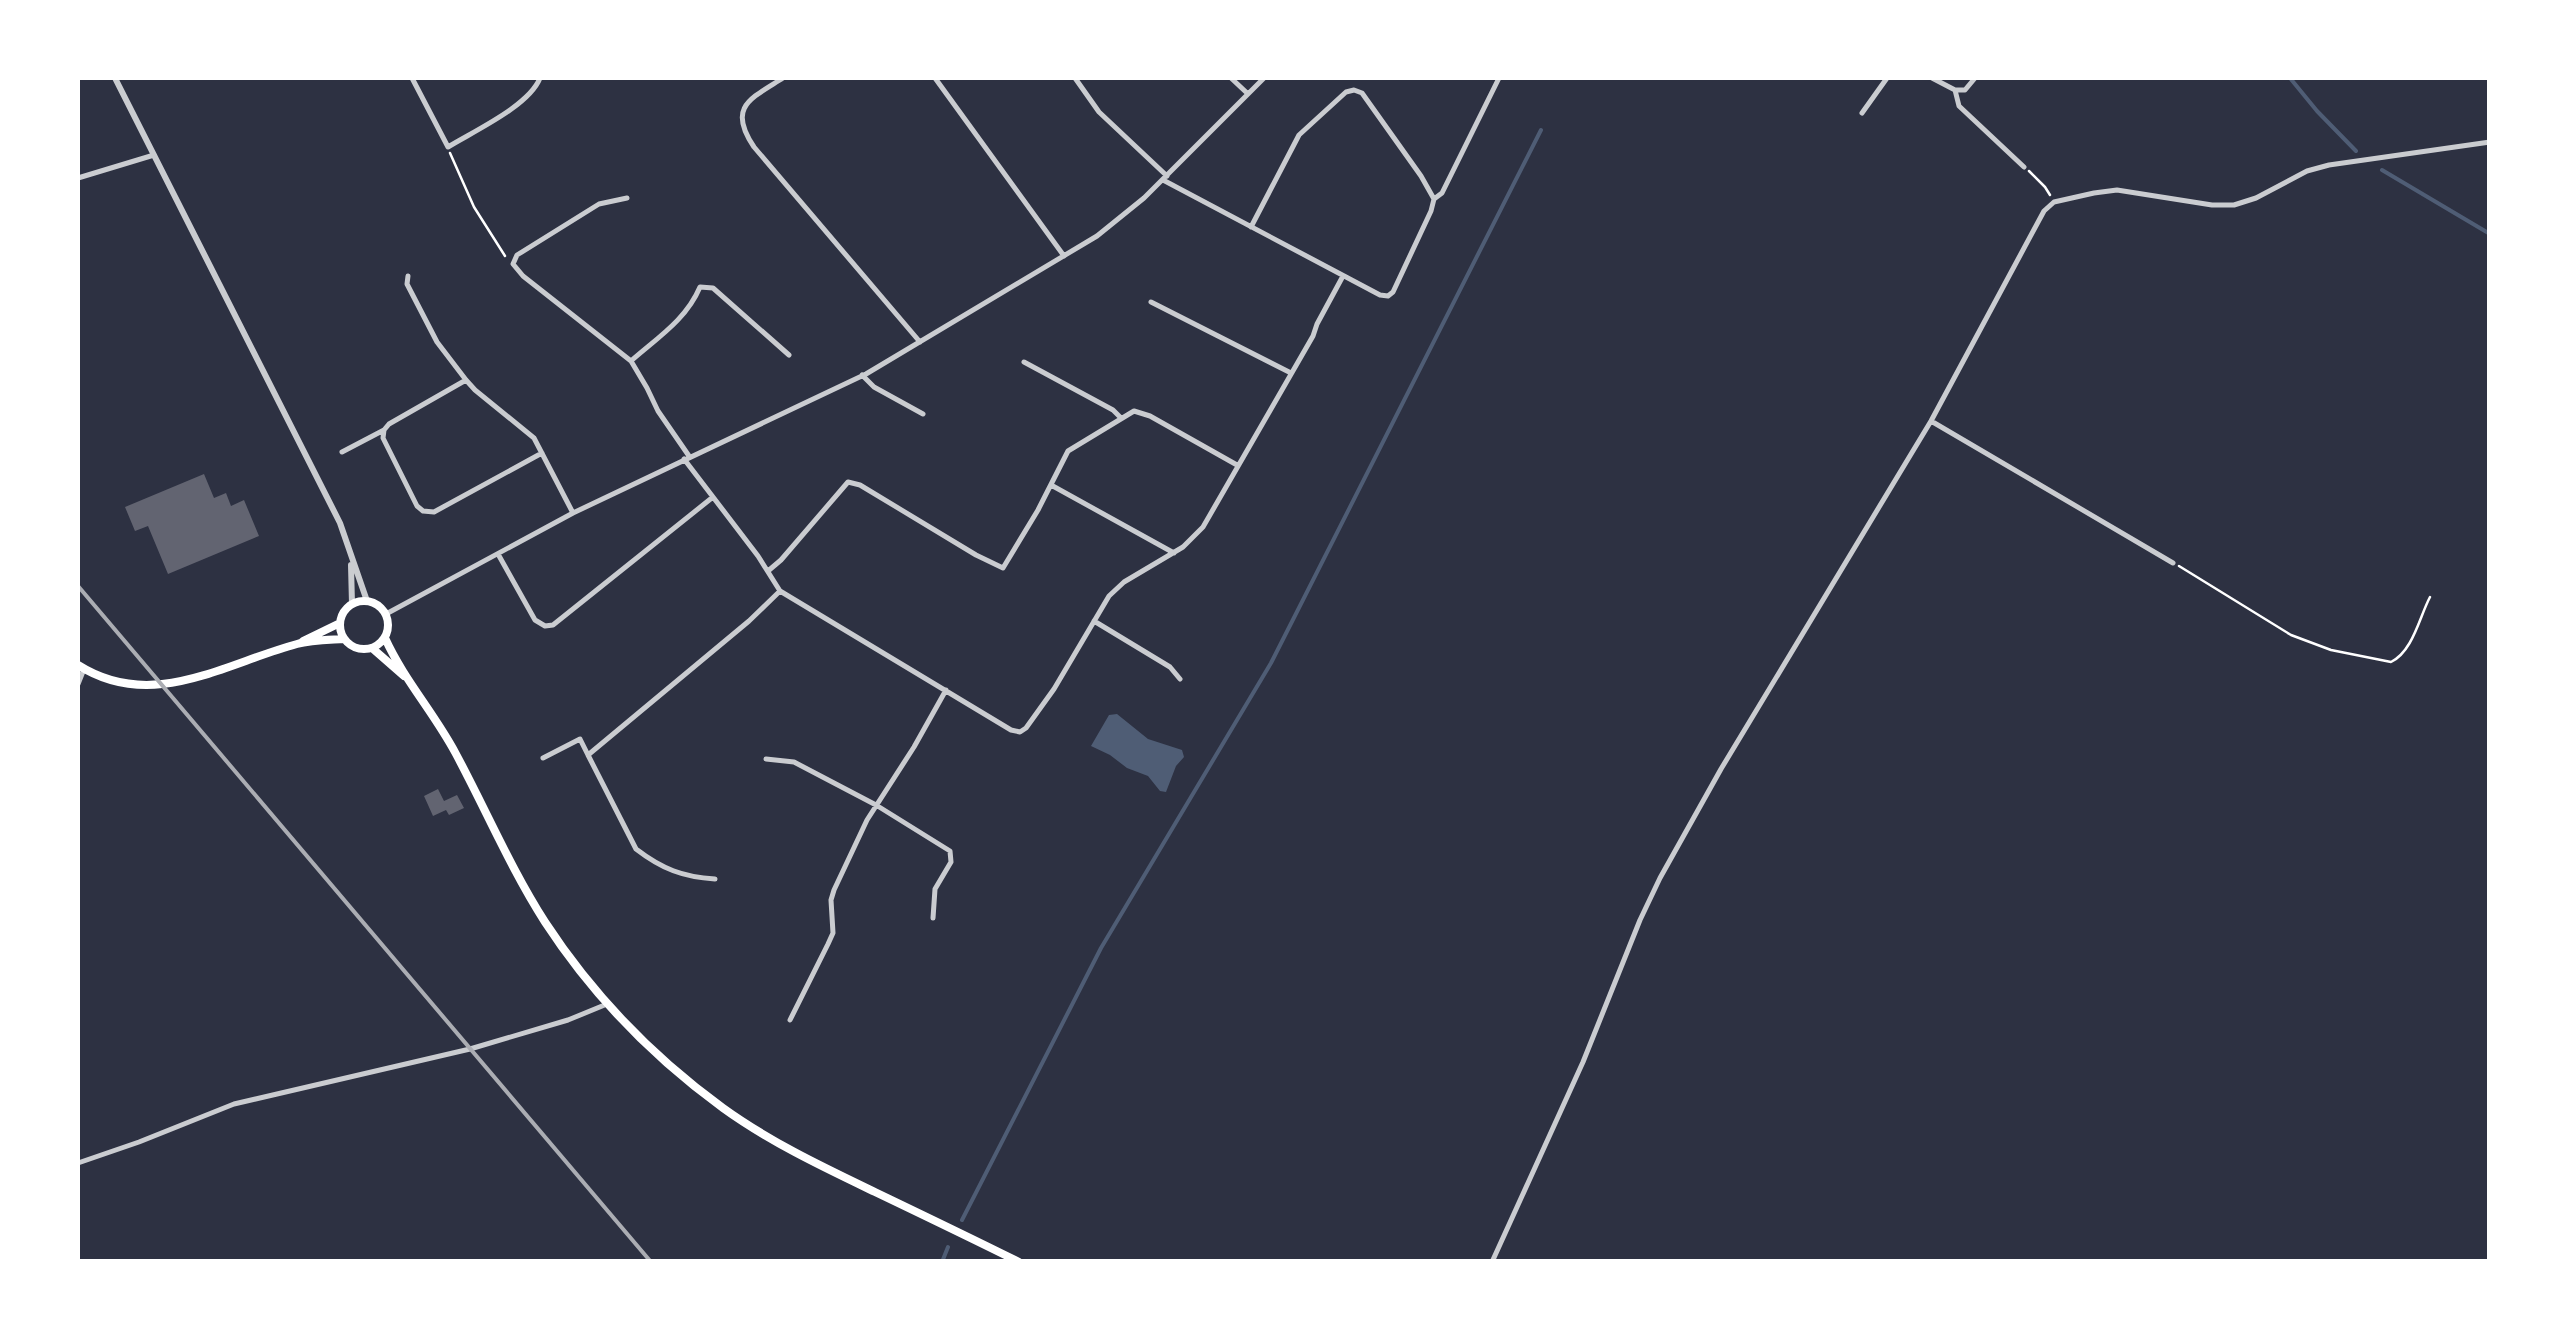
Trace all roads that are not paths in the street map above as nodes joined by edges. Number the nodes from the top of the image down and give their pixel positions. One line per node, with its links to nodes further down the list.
1 (114, 78): 17 (street)
2 (412, 78): 3 (street)
3 (540, 78)
4 (782, 78): 28 (street)
5 (935, 78): 24 (street)
6 (1075, 78): 20 (street)
7 (1231, 78): 14 (street)
8 (1264, 78): 14 (street)
9 (1498, 78): 22 (street)
10 (1887, 78): 15 (street)
11 (1932, 78): 13 (street)
12 (1975, 78): 13 (street)
13 (1955, 90): 18 (street)
14 (1246, 93): 20 (street)
15 (1862, 112)
16 (2490, 142): 37 (street)
17 (154, 155): 19 (street); 48 (street)
18 (2024, 167)
19 (78, 178)
20 (1165, 178): 23 (street); 24 (street)
21 (626, 198): 30 (street)
22 (1434, 199): 23 (street); 26 (street)
23 (1250, 228): 26 (street)
24 (1064, 256): 28 (street)
25 (408, 276): 34 (street)
26 (1344, 276): 32 (street)
27 (1151, 302): 32 (street)
28 (920, 342): 33 (street)
29 (789, 355): 30 (street)
30 (631, 362): 41 (street)
31 (1024, 362): 36 (street)
32 (1290, 374): 42 (street)
33 (862, 376): 35 (street); 41 (street)
34 (466, 380): 38 (street); 40 (street)
35 (923, 414)
36 (1121, 418): 42 (street); 43 (street)
37 (1930, 421): 49 (street); 75 (street)
38 (384, 430): 39 (street); 40 (street)
39 (342, 452)
40 (542, 453): 45 (street)
41 (687, 457): 44 (street); 45 (street)
42 (1238, 464): 46 (street)
43 (1051, 485): 46 (street); 50 (street)
44 (714, 497): 47 (street); 50 (street)
45 (573, 513): 47 (street)
46 (1174, 553): 55 (street)
47 (498, 554): 54 (street)
48 (351, 560): 52 (street); 53 (street)
49 (2173, 563)
50 (768, 571): 51 (street)
51 (780, 591): 65 (street); 66 (street)
52 (367, 601): 53 (main road); 54 (main road)
53 (352, 604): 56 (main road)
54 (386, 614): 57 (main road)
55 (1094, 621): 63 (street); 65 (street)
56 (340, 623): 58 (main road); 59 (main road)
57 (385, 638): 60 (main road); 62 (main road)
58 (344, 639): 59 (main road); 60 (main road)
59 (300, 643): 61 (main road)
60 (372, 648): 62 (main road)
61 (81, 667): 64 (street)
62 (407, 679): 72 (main road)
63 (1180, 679)
64 (78, 684)
65 (946, 690): 69 (street)
66 (588, 755): 67 (street); 70 (street)
67 (543, 758)
68 (766, 759): 69 (street)
69 (876, 805): 71 (street); 73 (street)
70 (715, 879)
71 (933, 918)
72 (608, 1004): 74 (street); 76 (main road)
73 (790, 1020)
74 (78, 1163)
75 (1495, 1260)
76 (1019, 1262)

